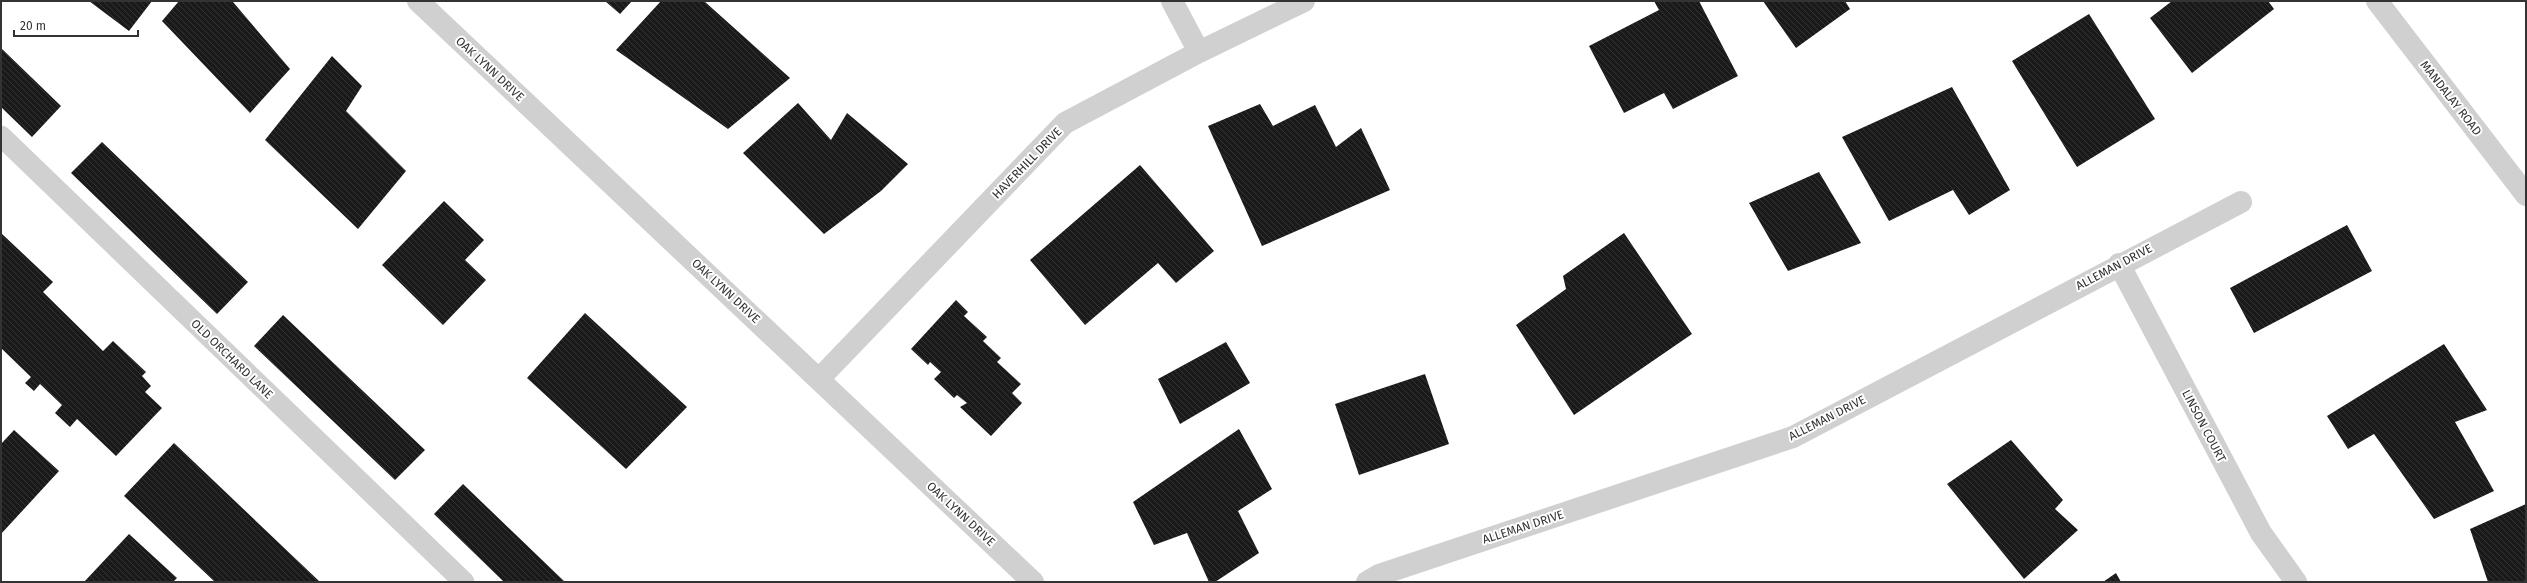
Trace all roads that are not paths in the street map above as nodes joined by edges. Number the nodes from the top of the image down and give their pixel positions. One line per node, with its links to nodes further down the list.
1 (418, 1): 10 (street, OAK LYNN DRIVE)
2 (1172, 1): 5 (street)
3 (1304, 1): 5 (street, HAVERHILL DRIVE)
4 (2377, 1): 7 (street, MANDALAY ROAD)
5 (1199, 52): 10 (street, HAVERHILL DRIVE)
6 (1, 136): 11 (lane, OLD ORCHARD LANE)
7 (2526, 195)
8 (2241, 202): 9 (street, ALLEMAN DRIVE)
9 (2119, 264): 13 (street, ALLEMAN DRIVE); 14 (street, LINSON COURT)
10 (819, 379): 12 (street, OAK LYNN DRIVE)
11 (464, 582)
12 (1033, 582)
13 (1366, 582)
14 (2296, 582)

